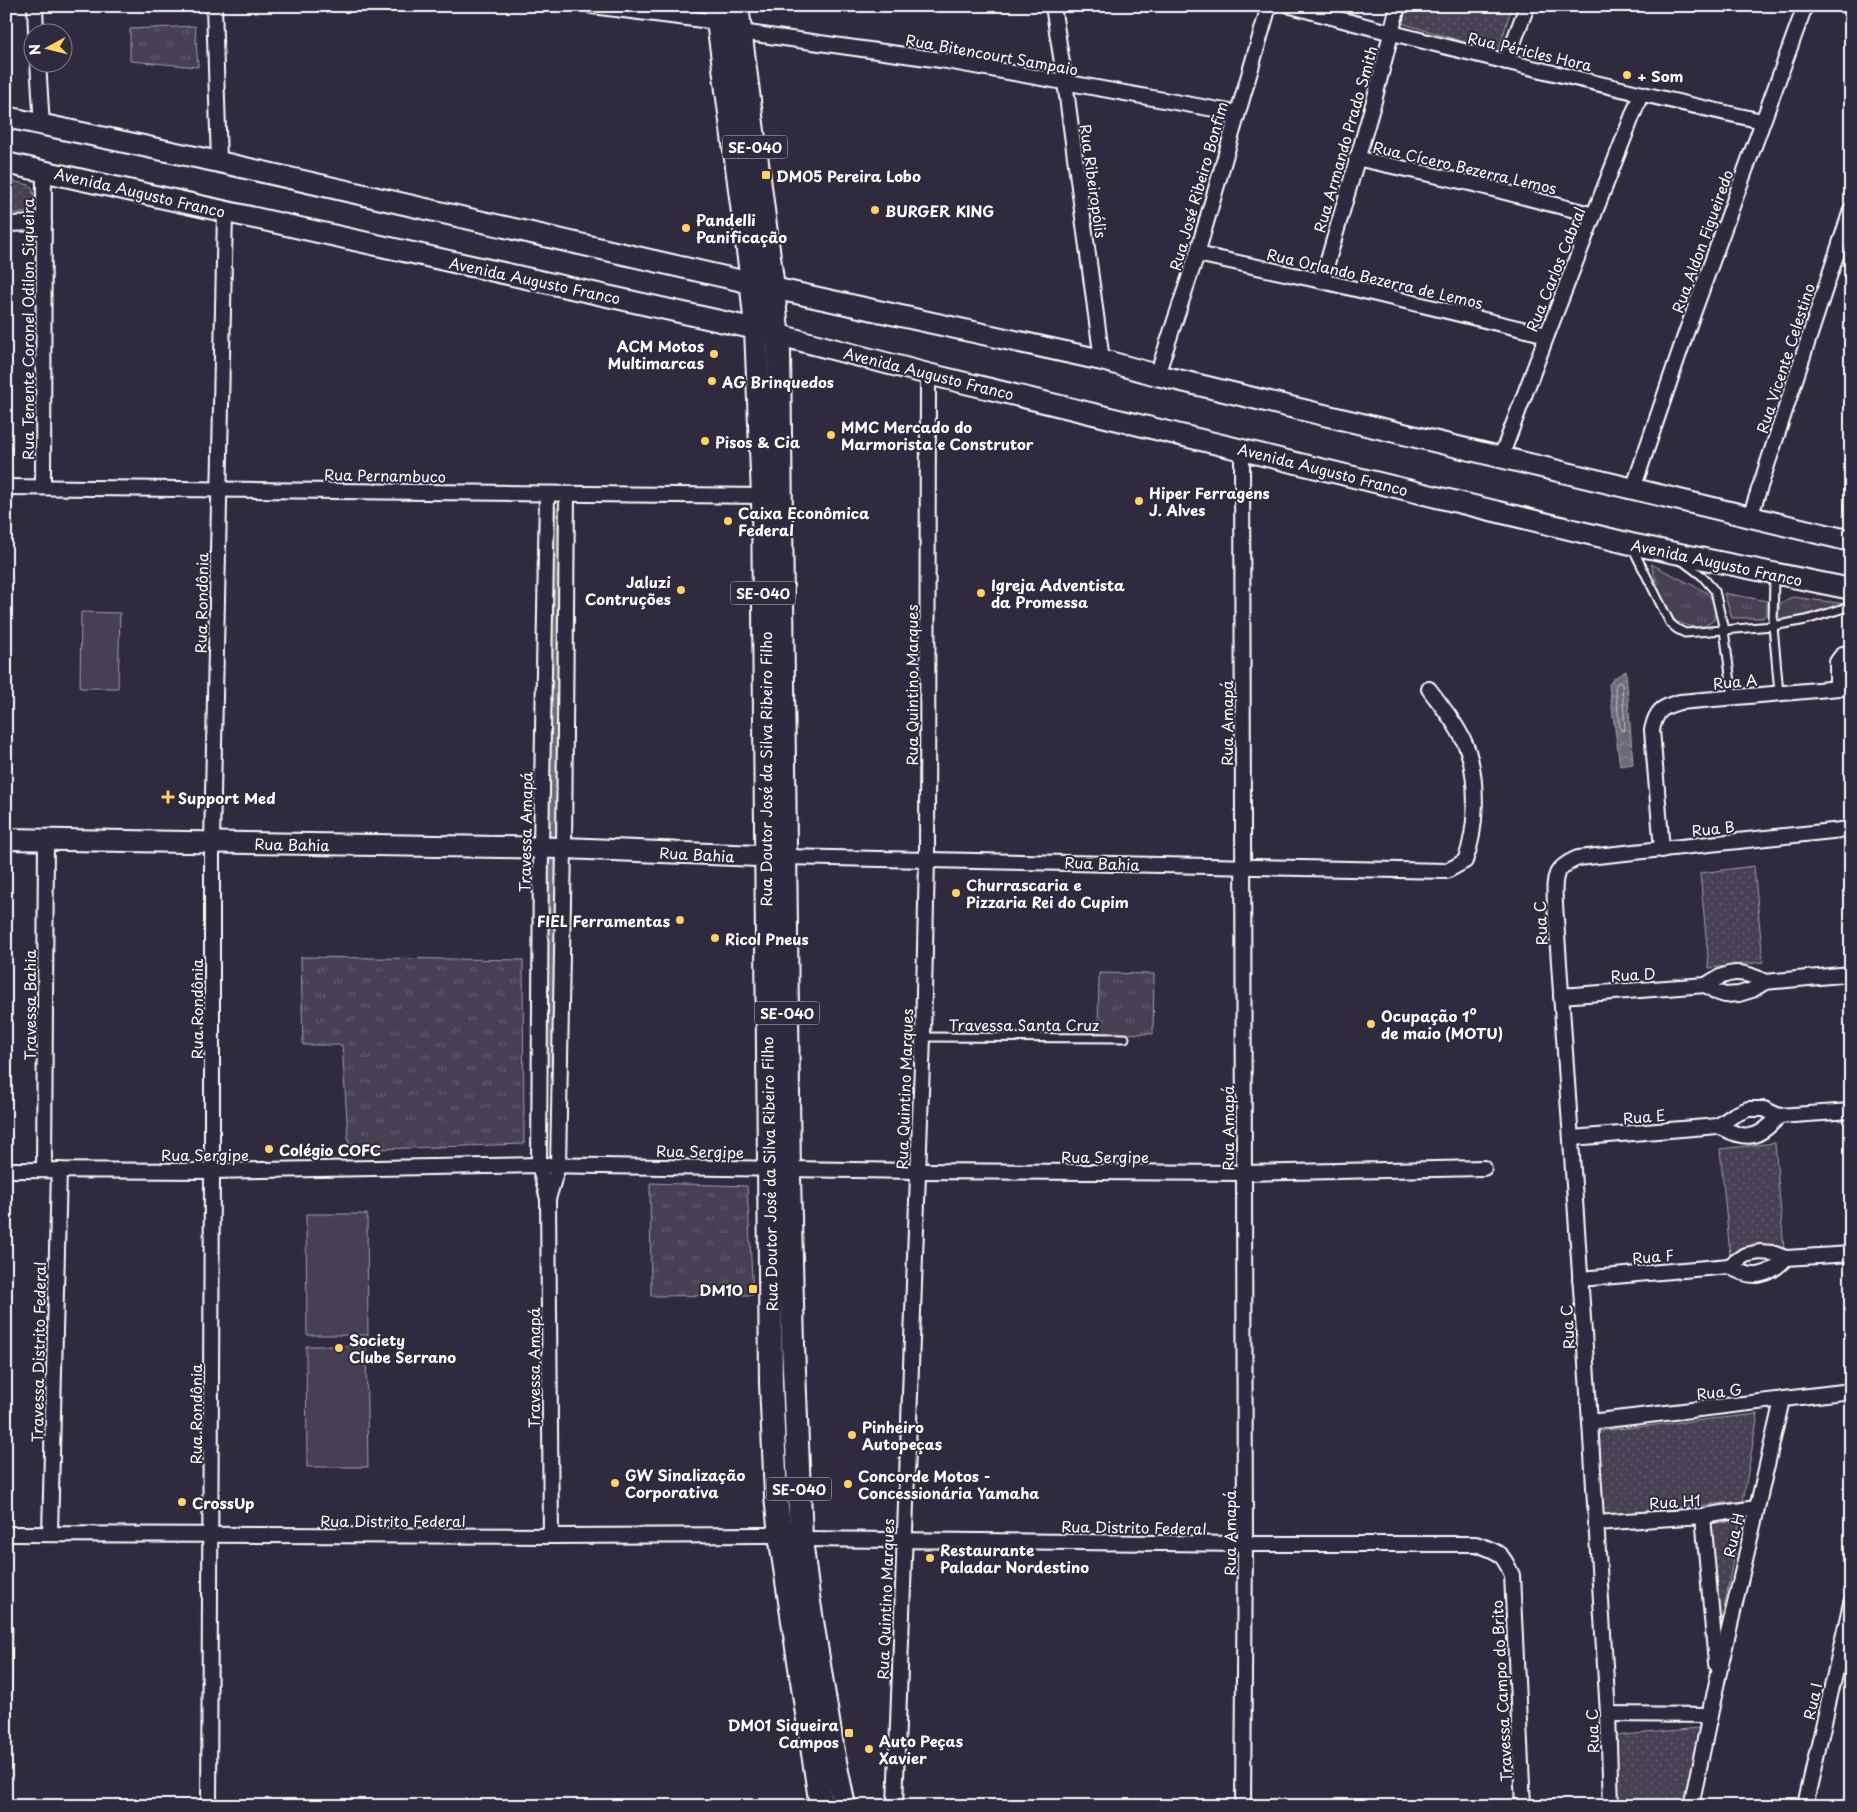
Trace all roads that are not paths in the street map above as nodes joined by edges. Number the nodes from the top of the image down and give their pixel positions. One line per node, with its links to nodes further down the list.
1 (35, 6): 12 (street)
2 (214, 6): 24 (street)
3 (592, 6): 11 (street)
4 (737, 6): 13 (main road, SE-040)
5 (1052, 6): 17 (street, Rua Ribeiropólis)
6 (1269, 6): 19 (street, Rua José Ribeiro Bonfim)
7 (1291, 6): 14 (street, Rua Péricles Hora)
8 (1398, 6): 14 (street, Rua Armando Prado Smith)
9 (1527, 6): 15 (street)
10 (1805, 6): 21 (street, Rua Aldon Figueiredo)
11 (717, 14): 34 (main road, SE-040)
12 (36, 22)
13 (741, 32): 17 (street, Rua Bitencourt Sampaio); 35 (main road, SE-040)
14 (1392, 34): 15 (street, Rua Péricles Hora); 23 (street, Rua Armando Prado Smith)
15 (1506, 62): 18 (street, Rua Péricles Hora)
16 (39, 72): 22 (street)
17 (1065, 82): 19 (street, Rua Bitencourt Sampaio); 38 (street, Rua Ribeiropólis)
18 (1641, 94): 21 (street, Rua Péricles Hora); 28 (street, Rua Carlos Cabral)
19 (1236, 113): 32 (street, Rua José Ribeiro Bonfim)
20 (6, 117): 22 (main road)
21 (1762, 122): 46 (street, Rua Aldon Figueiredo)
22 (42, 126): 24 (main road)
23 (1356, 158): 28 (street, Rua Cícero Bezerra Lemos); 33 (street, Rua Armando Prado Smith)
24 (219, 162): 34 (main road)
25 (6, 163): 26 (main road, Avenida Augusto Franco)
26 (44, 170): 27 (main road, Avenida Augusto Franco); 30 (street, Rua Tenente Coronel Odilon Siqueira)
27 (225, 212): 36 (main road, Avenida Augusto Franco); 45 (street, Rua Rondônia)
28 (1594, 215): 37 (street, Rua Carlos Cabral)
29 (1850, 217): 50 (street, Rua Vicente Celestino)
30 (44, 223): 31 (street); 44 (street, Rua Tenente Coronel Odilon Siqueira)
31 (6, 224)
32 (1197, 254): 33 (street, Rua Orlando Bezerra de Lemos); 40 (street, Rua José Ribeiro Bonfim)
33 (1322, 280): 37 (street, Rua Orlando Bezerra de Lemos)
34 (751, 283): 35 (main road); 36 (main road, SE-040)
35 (773, 288): 36 (main road, SE-040); 38 (main road)
36 (767, 332): 39 (main road, Avenida Augusto Franco); 49 (main road, Rua Doutor José da Silva Ribeiro Filho / SE-040); 70 (main road, Rua Doutor José da Silva Ribeiro Filho / SE-040)
37 (1546, 335): 42 (street, Rua Carlos Cabral)
38 (1102, 360): 40 (main road)
39 (928, 374): 41 (main road, Avenida Augusto Franco); 71 (street, Rua Quintino Marques)
40 (1157, 375): 42 (main road)
41 (1242, 450): 52 (main road, Avenida Augusto Franco); 73 (street, Rua Amapá)
42 (1501, 457): 46 (main road)
43 (6, 487): 44 (street, Rua Pernambuco)
44 (43, 487): 45 (street, Rua Pernambuco)
45 (220, 489): 47 (street, Rua Pernambuco); 67 (street, Rua Rondônia)
46 (1633, 489): 50 (main road)
47 (547, 494): 48 (street, Rua Pernambuco); 68 (street, Travessa Amapá)
48 (567, 494): 49 (street, Rua Pernambuco); 68 (street, Travessa Amapá)
49 (763, 496): 70 (main road, Rua Doutor José da Silva Ribeiro Filho / SE-040)
50 (1750, 517): 51 (main road)
51 (1851, 541)
52 (1631, 544): 53 (main road, Avenida Augusto Franco); 58 (lane)
53 (1671, 552): 54 (main road, Avenida Augusto Franco); 58 (lane)
54 (1774, 574): 55 (main road, Avenida Augusto Franco); 57 (lane)
55 (1851, 589)
56 (1851, 606): 57 (lane)
57 (1773, 626): 58 (lane); 62 (lane)
58 (1724, 630): 63 (lane)
59 (1851, 653): 60 (street, Rua A)
60 (1844, 687): 62 (street, Rua A)
61 (1429, 689): 73 (street, Rua Bahia)
62 (1779, 693): 63 (street, Rua A)
63 (1733, 697): 69 (street, Rua A)
64 (1851, 829): 69 (street, Rua B)
65 (6, 839): 66 (main road, Rua Bahia)
66 (46, 840): 67 (main road, Rua Bahia); 89 (street, Travessa Bahia)
67 (212, 843): 68 (main road, Rua Bahia); 91 (street, Rua Rondônia)
68 (552, 848): 70 (main road, Rua Bahia); 84 (street, Travessa Amapá); 85 (street, Travessa Amapá)
69 (1662, 850): 72 (street, Rua B)
70 (775, 857): 71 (street, Rua Bahia); 87 (main road, Rua Doutor José da Silva Ribeiro Filho / SE-040)
71 (927, 858): 73 (street, Rua Bahia); 78 (street, Rua Quintino Marques)
72 (1578, 858): 77 (street, Rua C)
73 (1242, 867): 93 (street, Rua Amapá)
74 (1851, 974): 75 (street, Rua D)
75 (1765, 982): 76 (street, Rua D); 76 (street, Rua D)
76 (1706, 985): 77 (street, Rua D)
77 (1561, 996): 83 (street, Rua C)
78 (923, 1037): 79 (lane, Travessa Santa Cruz); 92 (street, Rua Quintino Marques)
79 (1125, 1038)
80 (1851, 1111): 81 (street, Rua E)
81 (1779, 1116): 82 (street, Rua E); 82 (street, Rua E)
82 (1718, 1126): 83 (street, Rua E)
83 (1572, 1138): 98 (street, Rua C)
84 (539, 1166): 85 (street, Rua Sergipe); 91 (street, Rua Sergipe); 94 (street, Travessa Amapá)
85 (558, 1166): 87 (street, Rua Sergipe); 94 (street, Travessa Amapá)
86 (1484, 1168): 93 (street, Rua Sergipe)
87 (778, 1169): 92 (street, Rua Sergipe); 109 (main road, Rua Doutor José da Silva Ribeiro Filho / SE-040)
88 (6, 1170): 89 (street, Rua Sergipe)
89 (44, 1170): 90 (street, Rua Sergipe)
90 (59, 1170): 91 (street, Rua Sergipe); 106 (street, Travessa Distrito Federal)
91 (212, 1171): 107 (street, Rua Rondônia)
92 (916, 1171): 93 (street, Rua Sergipe); 110 (street, Rua Quintino Marques)
93 (1244, 1173): 111 (street, Rua Amapá)
94 (548, 1200): 108 (street, Travessa Amapá)
95 (1851, 1254): 96 (street, Rua F)
96 (1786, 1258): 97 (street, Rua F); 97 (street, Rua F)
97 (1729, 1266): 98 (street, Rua F)
98 (1580, 1278): 101 (street, Rua C)
99 (1851, 1391): 100 (street, Rua G)
100 (1782, 1400): 101 (street, Rua G); 102 (street, Rua H)
101 (1590, 1422): 104 (street, Rua C)
102 (1756, 1508): 103 (street, Rua H1); 114 (street, Rua H)
103 (1703, 1516): 104 (street, Rua H1); 114 (street, Rua H)
104 (1595, 1523): 115 (street, Rua C)
105 (6, 1534): 106 (street, Rua Distrito Federal)
106 (50, 1534): 107 (street, Rua Distrito Federal)
107 (210, 1535): 108 (street, Rua Distrito Federal); 117 (street, Rua Rondônia)
108 (551, 1536): 109 (street, Rua Distrito Federal)
109 (791, 1537): 110 (street, Rua Distrito Federal); 118 (main road, Rua Doutor José da Silva Ribeiro Filho / SE-040); 119 (main road, Rua Doutor José da Silva Ribeiro Filho / SE-040)
110 (904, 1540): 111 (street, Rua Distrito Federal); 120 (street, Rua Quintino Marques)
111 (1245, 1544): 112 (street, Rua Distrito Federal); 121 (street, Rua Amapá)
112 (1512, 1575): 122 (street, Travessa Campo do Brito)
113 (1851, 1603): 125 (street, Rua I)
114 (1718, 1677): 116 (street, Rua H)
115 (1608, 1714): 116 (street); 123 (street, Rua C)
116 (1710, 1715): 124 (street, Rua H)
117 (209, 1806)
118 (821, 1806)
119 (844, 1806)
120 (895, 1806)
121 (1243, 1806)
122 (1523, 1806)
123 (1611, 1806)
124 (1691, 1806)
125 (1805, 1806)

